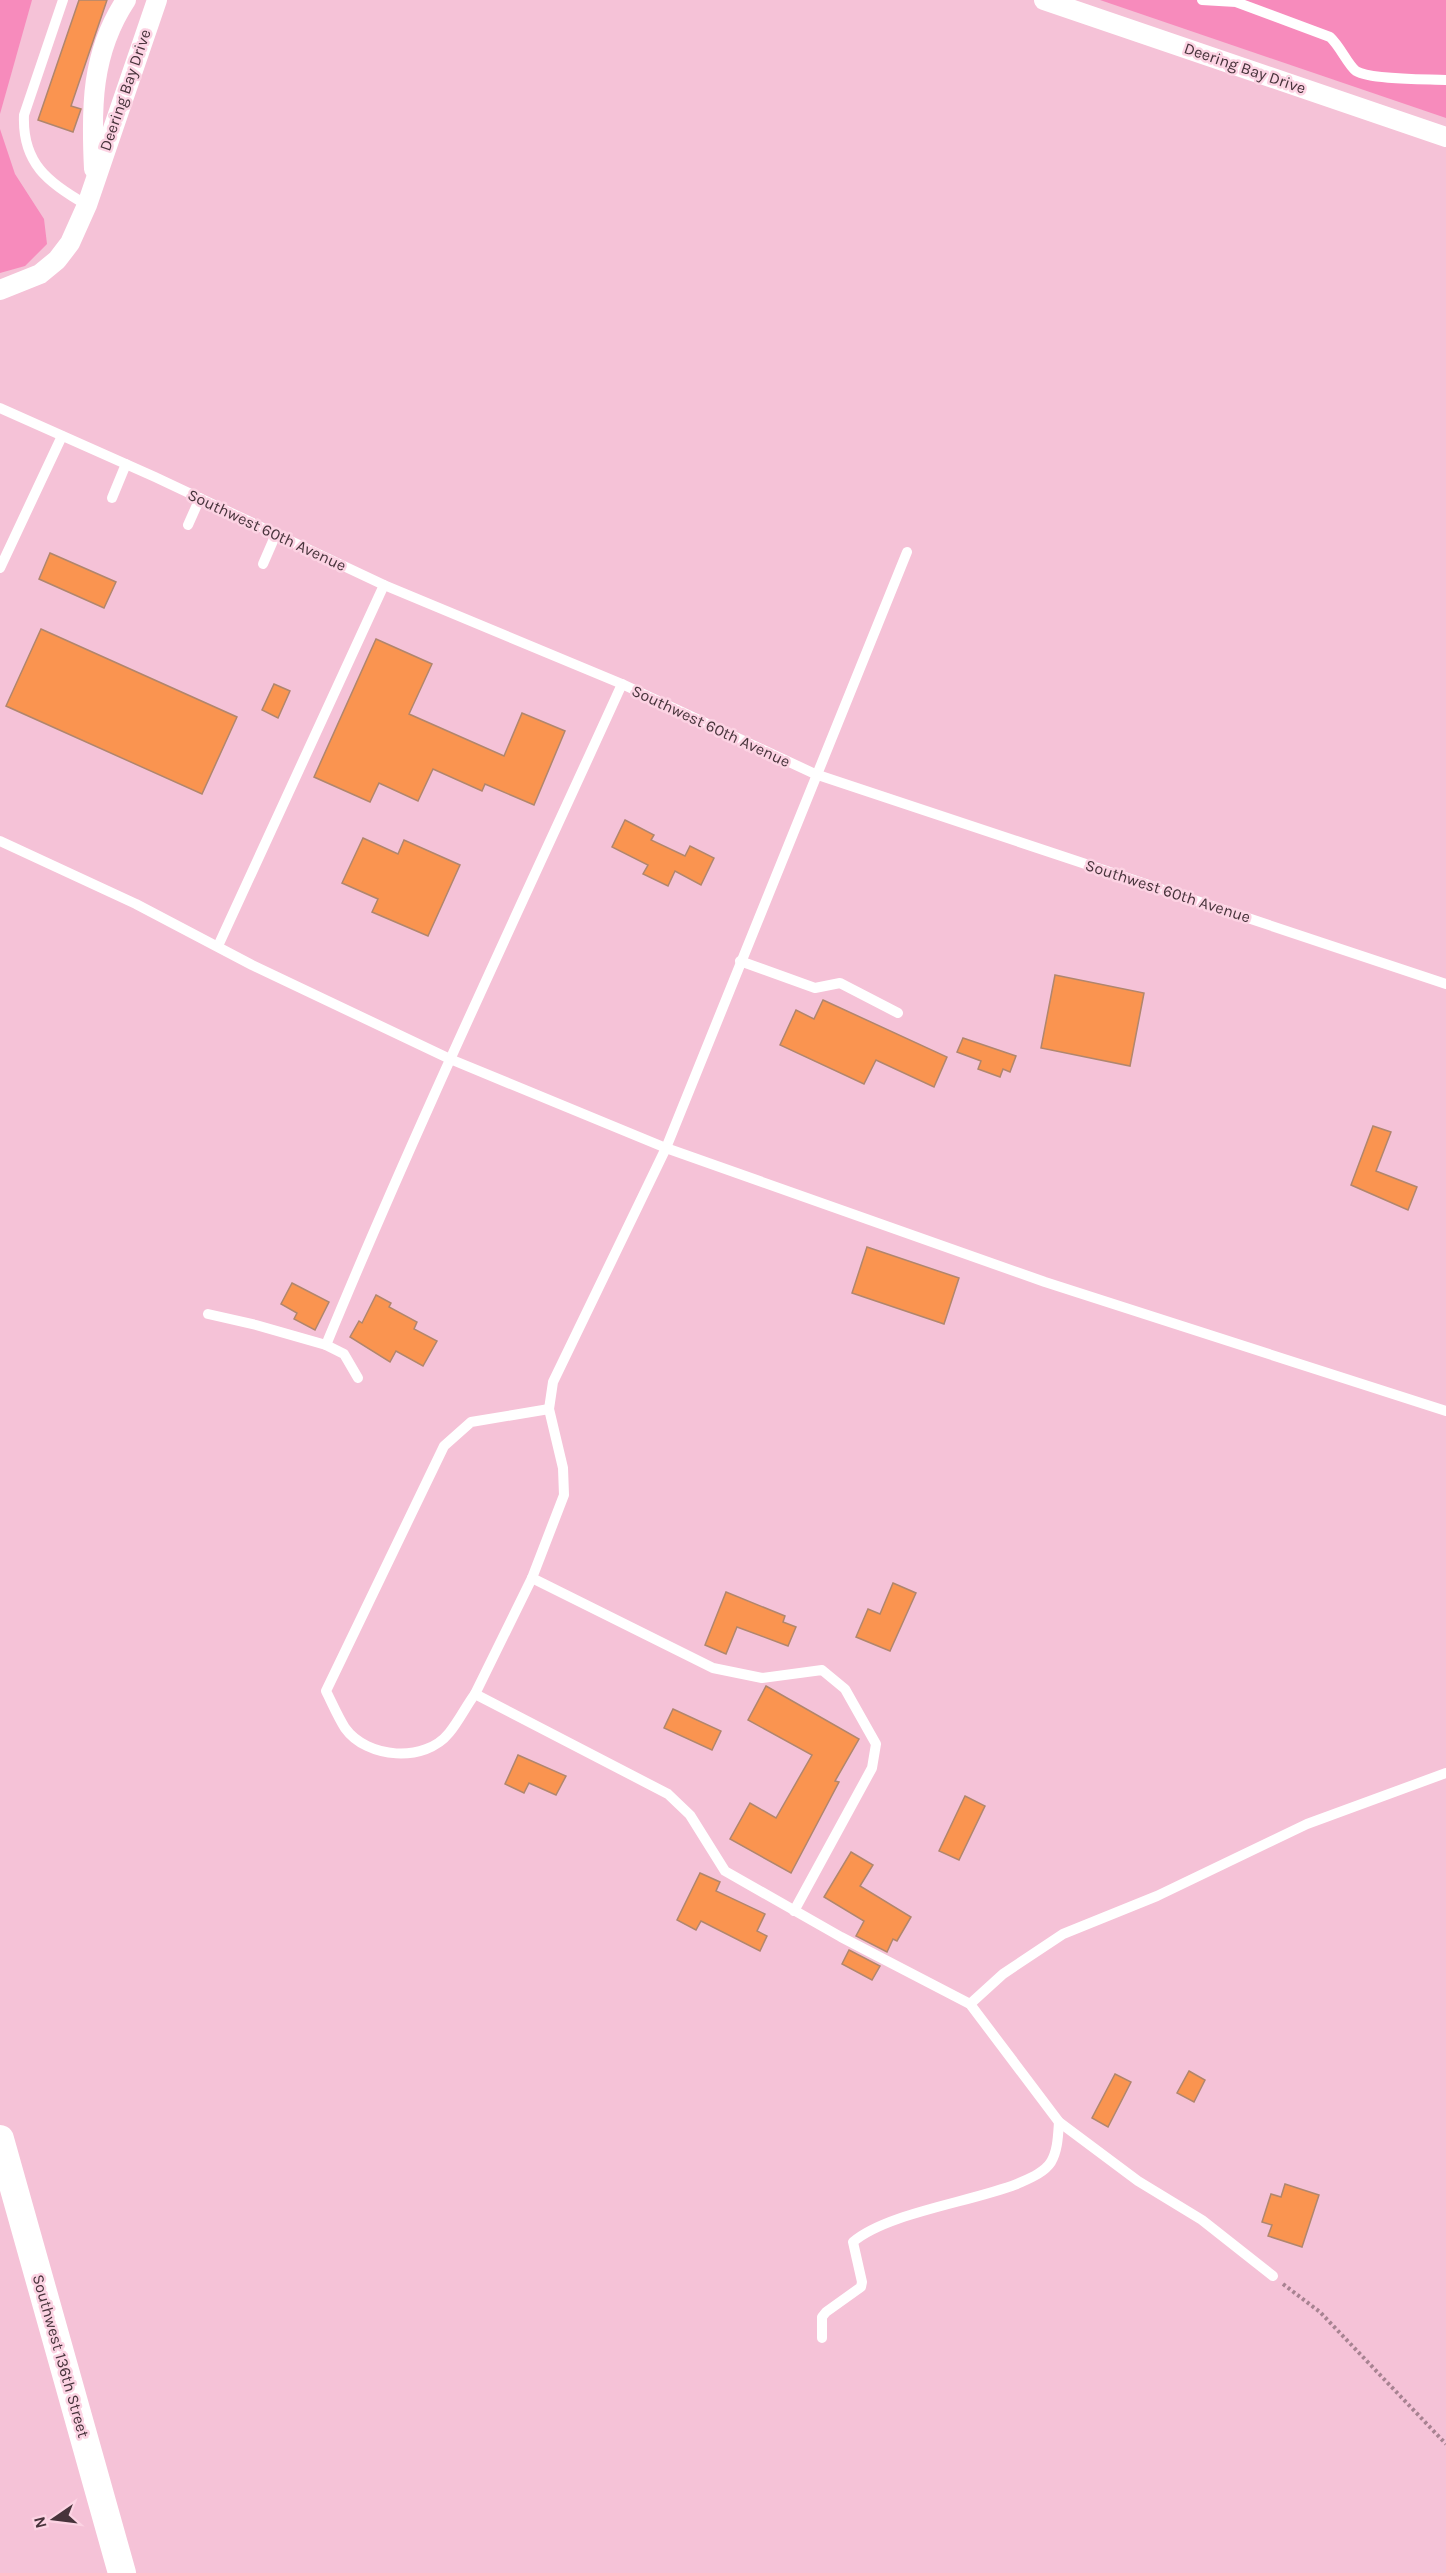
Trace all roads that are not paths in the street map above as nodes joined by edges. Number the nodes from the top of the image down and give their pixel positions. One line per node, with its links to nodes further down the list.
1 (63, 0): 9 (lane)
2 (126, 0): 8 (street, Deering Bay Drive)
3 (157, 0): 8 (street, Deering Bay Drive)
4 (1044, 0): 7 (street, Deering Bay Drive)
5 (1202, 0): 6 (lane)
6 (1446, 80)
7 (1446, 137)
8 (94, 180): 9 (street, Deering Bay Drive)
9 (87, 205): 10 (street, Deering Bay Drive)
10 (0, 290)
11 (0, 408): 12 (lane, Southwest 60th Avenue)
12 (62, 436): 13 (lane, Southwest 60th Avenue); 20 (lane)
13 (126, 464): 14 (lane); 15 (lane, Southwest 60th Avenue)
14 (112, 498)
15 (200, 498): 16 (lane); 17 (lane, Southwest 60th Avenue)
16 (188, 525)
17 (276, 534): 19 (lane); 21 (lane, Southwest 60th Avenue)
18 (907, 552): 23 (lane)
19 (263, 564)
20 (0, 568)
21 (384, 585): 22 (lane, Southwest 60th Avenue); 25 (lane)
22 (622, 684): 23 (lane, Southwest 60th Avenue); 29 (lane)
23 (815, 774): 26 (lane); 27 (lane, Southwest 60th Avenue)
24 (0, 841): 25 (lane)
25 (218, 946): 29 (lane)
26 (740, 962): 28 (lane); 30 (lane)
27 (1446, 984)
28 (898, 1013)
29 (450, 1059): 30 (lane); 32 (lane)
30 (666, 1148): 34 (lane); 35 (lane)
31 (208, 1314): 32 (lane)
32 (326, 1345): 33 (lane)
33 (358, 1378)
34 (549, 1409): 36 (lane); 37 (lane)
35 (1446, 1411)
36 (532, 1578): 37 (lane); 39 (lane)
37 (475, 1694): 39 (lane)
38 (1446, 1773): 40 (lane)
39 (794, 1911): 40 (lane)
40 (970, 2004): 41 (lane)
41 (1059, 2122): 43 (lane); 44 (lane)
42 (0, 2139): 45 (main road, Southwest 136th Street)
43 (1273, 2277)
44 (822, 2338)
45 (122, 2573)

